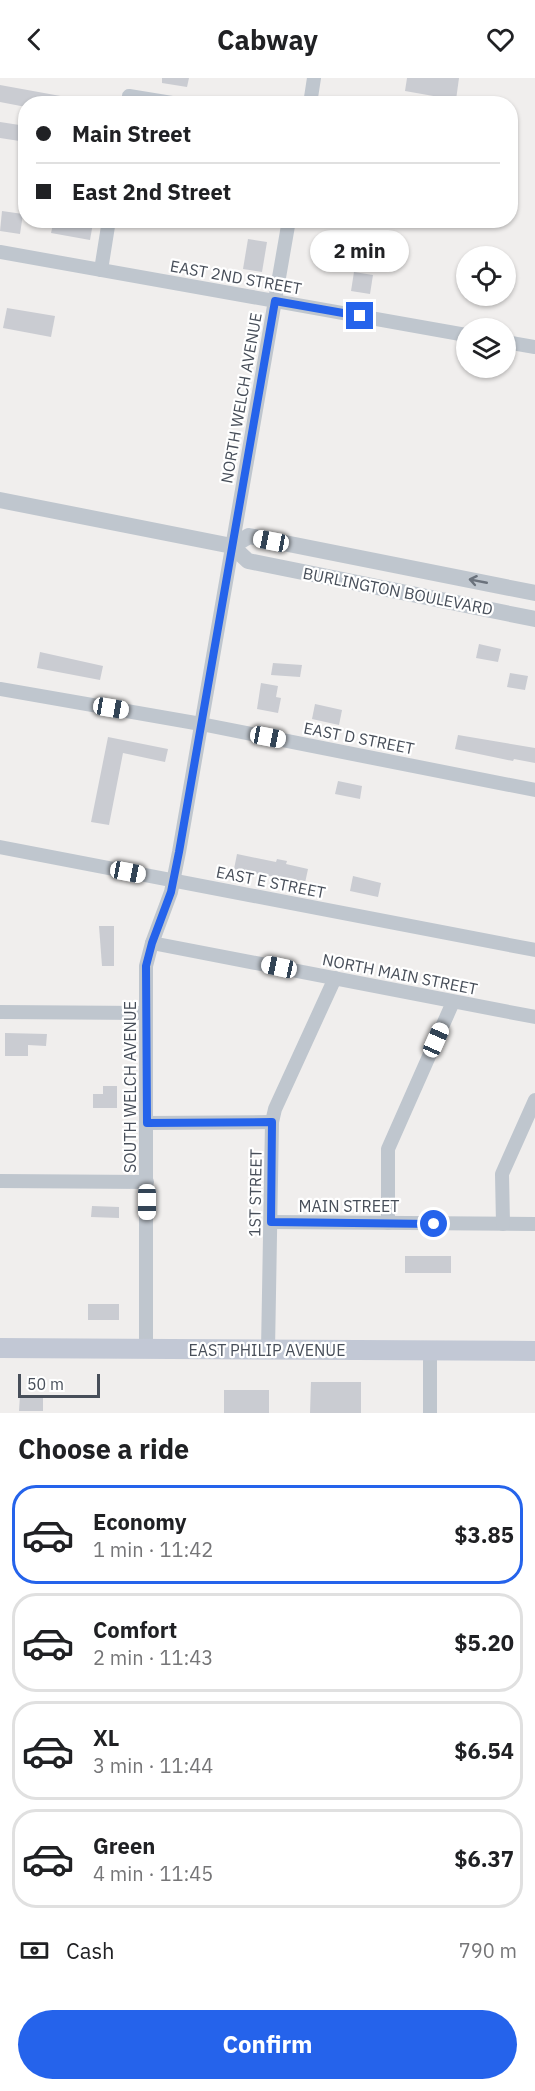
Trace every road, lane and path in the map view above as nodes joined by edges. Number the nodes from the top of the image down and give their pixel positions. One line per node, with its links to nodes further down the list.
1 (314, 78): 2 (street)
2 (311, 96)
3 (108, 228): 6 (street)
4 (288, 228): 7 (street, NORTH WELCH AVENUE)
5 (0, 252): 6 (street, EAST 2ND STREET)
6 (101, 270): 7 (street, EAST 2ND STREET)
7 (275, 301): 8 (street, EAST 2ND STREET); 12 (street, NORTH WELCH AVENUE)
8 (456, 333)
9 (516, 344): 10 (street)
10 (535, 347)
11 (0, 500): 12 (street, BURLINGTON BOULEVARD)
12 (232, 546): 13 (street, BURLINGTON BOULEVARD, one-way to 12); 14 (street, BURLINGTON BOULEVARD); 16 (street, SOUTH WELCH AVENUE)
13 (535, 592)
14 (535, 619)
15 (0, 689): 16 (street, EAST D STREET)
16 (201, 724): 17 (street, EAST D STREET); 19 (street, SOUTH WELCH AVENUE)
17 (535, 790)
18 (0, 847): 19 (street, EAST E STREET)
19 (173, 880): 20 (street, SOUTH WELCH AVENUE); 21 (street, EAST E STREET)
20 (152, 943): 22 (street, NORTH MAIN STREET); 25 (street, SOUTH WELCH AVENUE)
21 (535, 950)
22 (335, 978): 23 (street, NORTH MAIN STREET); 28 (street, 1ST STREET)
23 (453, 1002): 26 (street, NORTH MAIN STREET); 33 (street)
24 (0, 1012): 25 (street)
25 (145, 1013): 29 (street, SOUTH WELCH AVENUE)
26 (535, 1017)
27 (535, 1100): 34 (street)
28 (272, 1122): 29 (street); 32 (street, 1ST STREET)
29 (147, 1123): 31 (street, SOUTH WELCH AVENUE)
30 (0, 1181): 31 (street)
31 (147, 1182): 37 (street, SOUTH WELCH AVENUE)
32 (271, 1222): 33 (street, MAIN STREET); 38 (street, 1ST STREET)
33 (388, 1223): 34 (street, MAIN STREET)
34 (503, 1224): 35 (street, MAIN STREET)
35 (535, 1224)
36 (0, 1348): 37 (main road, EAST PHILIP AVENUE)
37 (146, 1350): 38 (main road, EAST PHILIP AVENUE)
38 (268, 1350): 39 (main road, EAST PHILIP AVENUE)
39 (430, 1350): 40 (main road, EAST PHILIP AVENUE); 41 (street)
40 (535, 1351)
41 (430, 1413)

